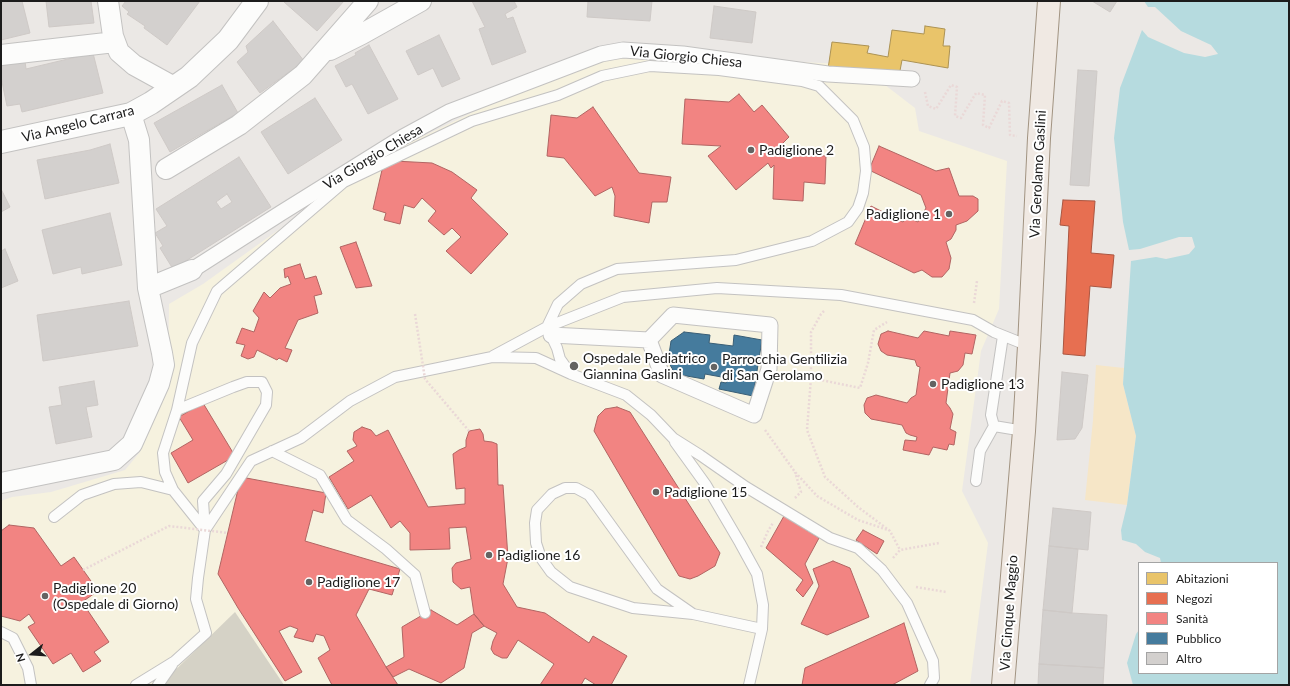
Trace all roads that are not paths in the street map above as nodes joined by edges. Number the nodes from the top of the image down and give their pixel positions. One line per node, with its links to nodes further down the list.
1 (108, 1): 6 (street)
2 (257, 1): 10 (street, Via Angelo Carrara)
3 (368, 1): 8 (street)
4 (421, 1): 8 (street)
5 (1049, 1): 19 (main road, Via Gerolamo Gaslini)
6 (115, 42): 7 (street); 10 (street)
7 (1, 55)
8 (321, 55): 13 (street)
9 (912, 79): 14 (street, Via Giorgio Chiesa)
10 (174, 87): 11 (street, Via Angelo Carrara)
11 (131, 114): 12 (street, Via Angelo Carrara); 15 (street)
12 (1, 142)
13 (166, 169)
14 (192, 270): 15 (street, Via Giorgio Chiesa)
15 (148, 288): 28 (street)
16 (549, 331): 17 (lane); 18 (street); 20 (lane); 21 (lane); 22 (lane)
17 (1003, 336): 19 (lane); 23 (lane)
18 (649, 340): 18 (street)
19 (1029, 346): 24 (main road, Via Gerolamo Gaslini)
20 (492, 357): 21 (lane); 26 (lane)
21 (571, 374): 25 (lane)
22 (177, 410): 29 (lane); 31 (lane)
23 (994, 426): 24 (lane); 27 (lane)
24 (1024, 431): 32 (main road, Via Gerolamo Gaslini)
25 (673, 438): 35 (lane); 42 (lane)
26 (272, 451): 31 (lane); 33 (lane)
27 (976, 481)
28 (1, 484)
29 (173, 490): 30 (lane); 31 (lane)
30 (54, 517)
31 (205, 530): 37 (lane)
32 (1014, 540): 43 (main road, Via Cinque Maggio)
33 (425, 613)
34 (693, 614): 34 (lane); 35 (lane)
35 (762, 629): 41 (lane)
36 (1, 632): 38 (lane)
37 (175, 661): 39 (lane); 40 (lane)
38 (31, 685)
39 (136, 685)
40 (158, 685)
41 (749, 685)
42 (930, 685)
43 (1003, 685)

